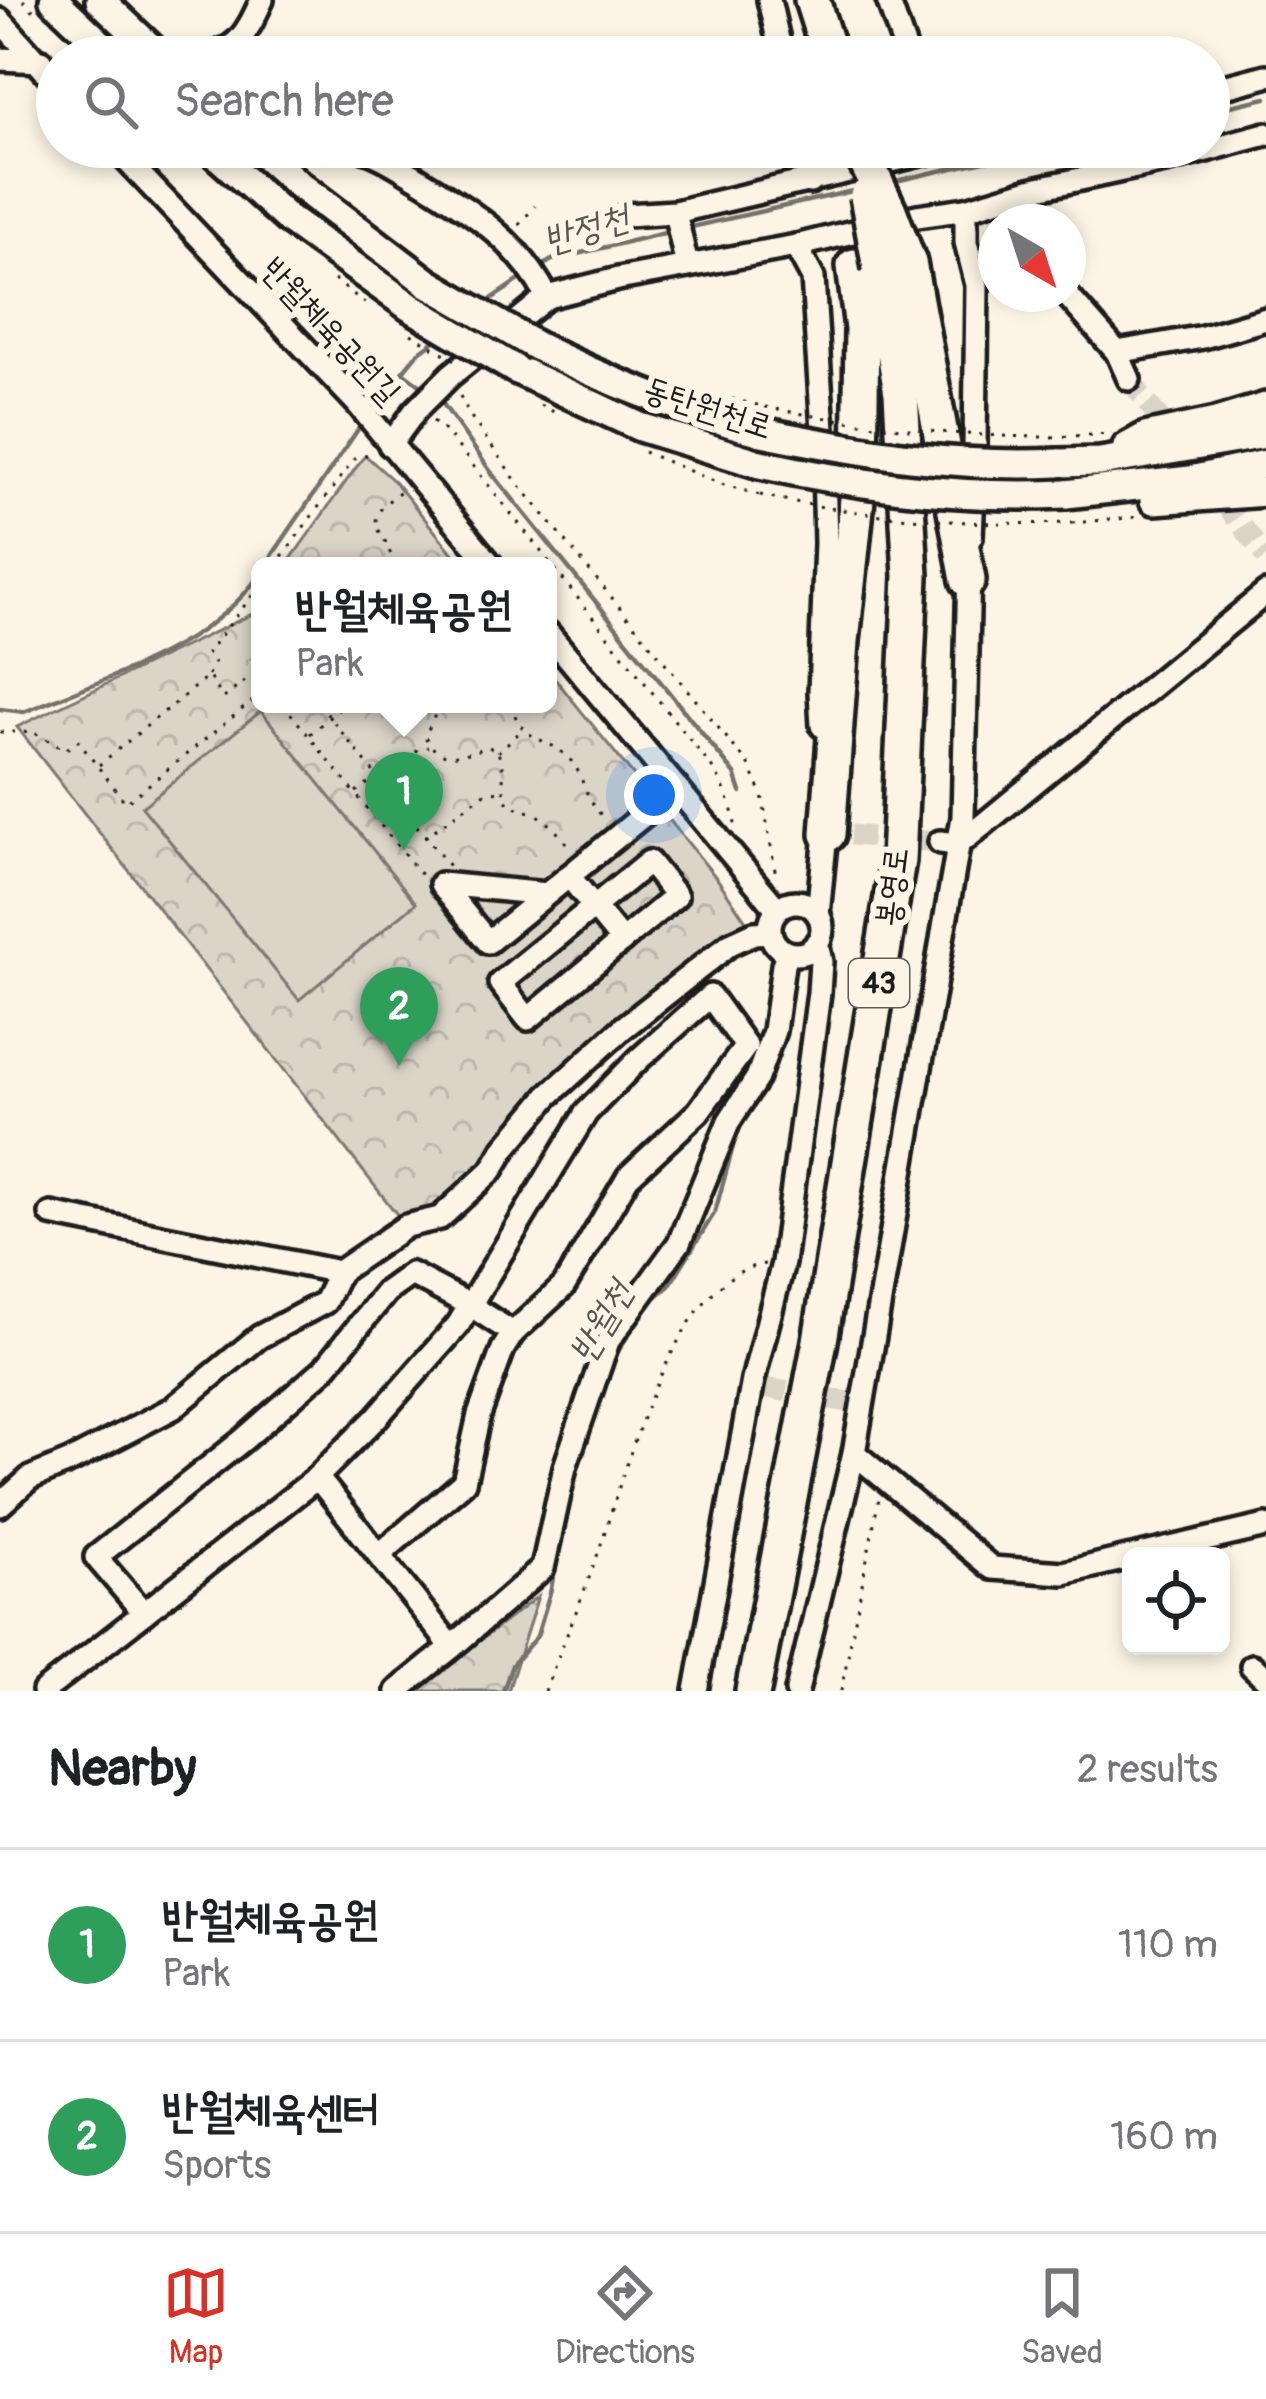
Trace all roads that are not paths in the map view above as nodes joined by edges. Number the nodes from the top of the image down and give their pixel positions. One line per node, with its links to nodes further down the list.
1 (54, 0): 8 (main road)
2 (100, 0): 9 (main road)
3 (262, 0): 10 (street)
4 (769, 0): 11 (street)
5 (816, 0): 12 (highway)
6 (888, 0): 13 (street)
7 (0, 20): 14 (street)
8 (92, 36)
9 (138, 36)
10 (243, 36)
11 (777, 36)
12 (825, 36)
13 (901, 36)
14 (36, 53)
15 (0, 59): 16 (street)
16 (36, 61)
17 (1266, 76): 18 (street)
18 (1230, 85)
19 (1266, 134): 20 (street)
20 (1230, 144)
21 (134, 168): 48 (street, 반월체육공원길)
22 (231, 168): 52 (main road, 동탄원천로, bridge)
23 (280, 168): 49 (main road, 동탄원천로, bridge)
24 (401, 168): 41 (street)
25 (807, 168): 30 (street)
26 (862, 168): 39 (highway)
27 (865, 168): 30 (street)
28 (868, 168): 39 (highway, bridge)
29 (1132, 168): 31 (street)
30 (810, 182): 33 (street)
31 (977, 206): 34 (street); 36 (street)
32 (626, 215): 33 (street)
33 (676, 216): 38 (street)
34 (917, 216): 35 (street); 36 (street)
35 (830, 238): 37 (street); 40 (street)
36 (966, 242): 54 (street)
37 (796, 245): 38 (street); 40 (street)
38 (686, 258): 41 (street)
39 (881, 266): 54 (highway); 58 (highway); 85 (highway, 봉영로 / 43)
40 (813, 278): 58 (street)
41 (545, 293): 48 (street)
42 (1082, 312): 44 (street)
43 (1266, 319): 44 (street)
44 (1117, 352): 45 (street)
45 (1129, 379)
46 (1266, 407): 49 (main road)
47 (1266, 434): 49 (main road, 동탄원천로)
48 (387, 441): 53 (street, 반월체육공원길)
49 (1100, 462)
50 (1266, 464): 52 (main road, 동탄원천로)
51 (1266, 491): 52 (main road)
52 (1103, 492)
53 (484, 557)
54 (968, 580): 59 (street)
55 (1266, 593): 59 (street)
56 (557, 645): 57 (street)
57 (677, 788): 60 (street); 63 (street)
58 (839, 834): 64 (street)
59 (949, 843): 73 (street)
60 (576, 870): 61 (street); 62 (street)
61 (547, 894): 61 (street)
62 (594, 907): 66 (street); 66 (street); 66 (street)
63 (777, 909): 64 (street); 65 (street)
64 (818, 914): 67 (street)
65 (770, 932): 68 (street); 70 (street)
66 (622, 941)
67 (817, 943): 68 (street); 84 (street)
68 (787, 953): 81 (street)
69 (51, 1214): 70 (street)
70 (339, 1272): 75 (street)
71 (470, 1305): 72 (street); 72 (street); 74 (street); 80 (street)
72 (513, 1333): 78 (street)
73 (854, 1453): 79 (street); 86 (street)
74 (317, 1477): 78 (street); 80 (street)
75 (0, 1505)
76 (1266, 1526): 77 (street)
77 (1176, 1547)
78 (379, 1555): 81 (street)
79 (1122, 1560)
80 (144, 1613): 82 (street)
81 (444, 1654): 83 (street)
82 (44, 1691)
83 (397, 1691)
84 (696, 1691)
85 (753, 1691)
86 (797, 1691)

